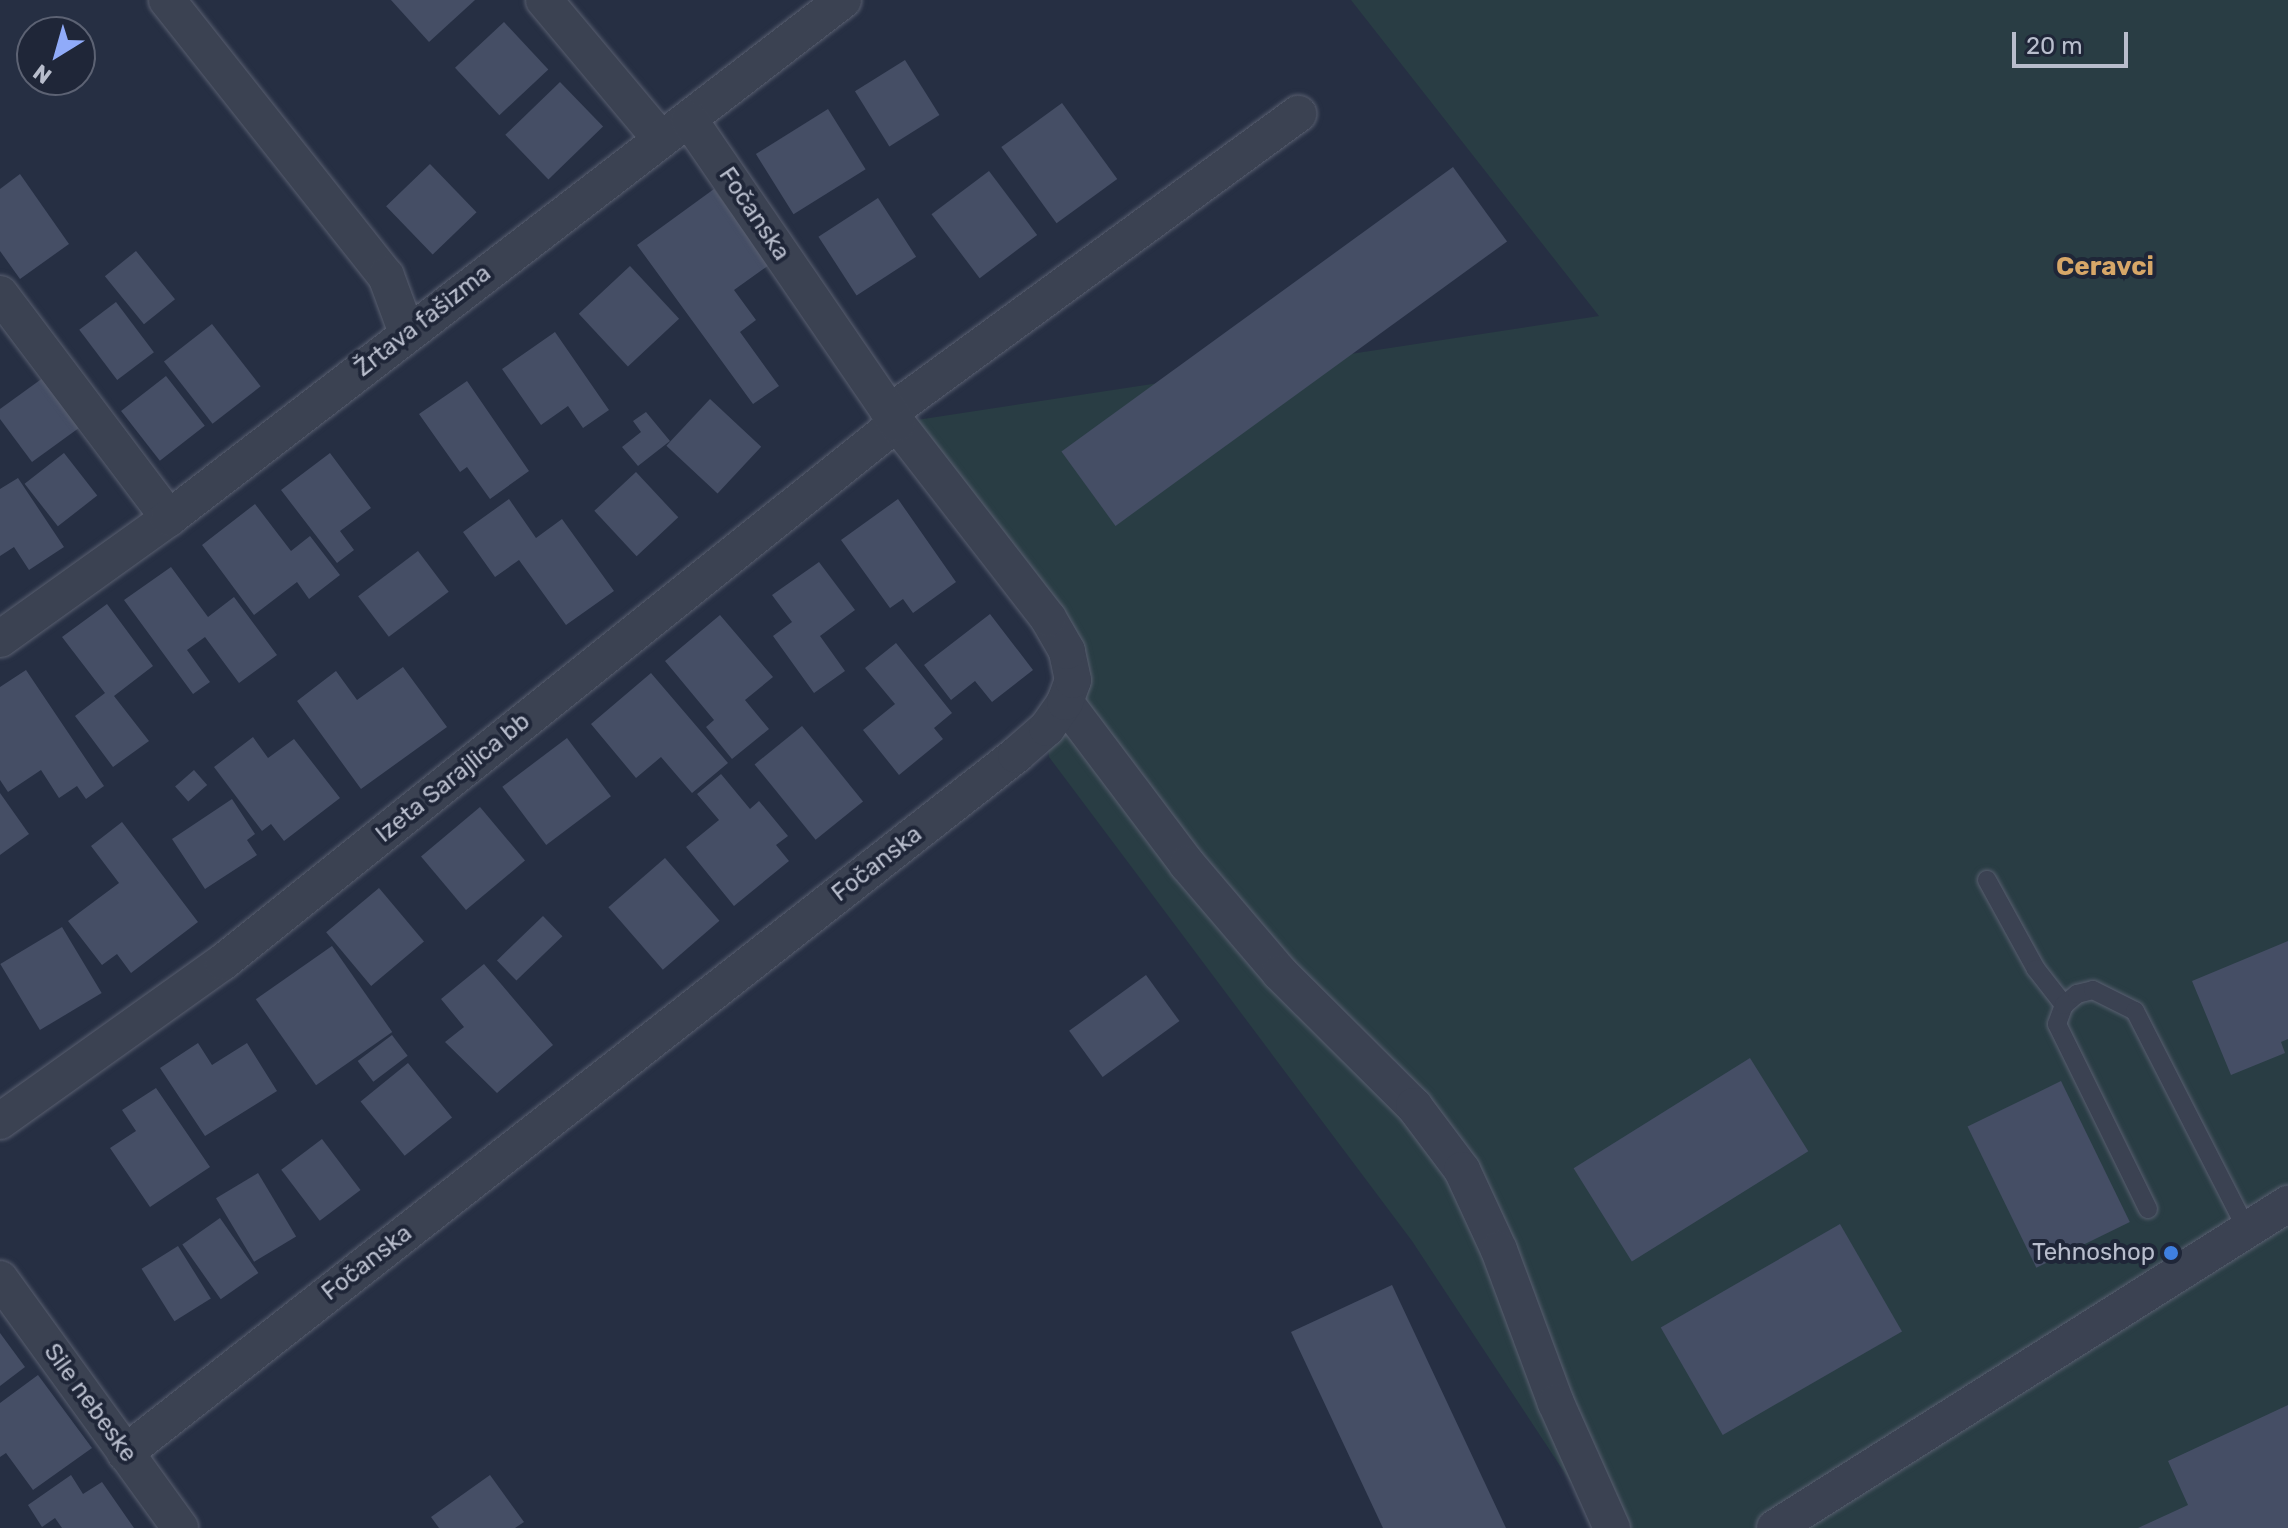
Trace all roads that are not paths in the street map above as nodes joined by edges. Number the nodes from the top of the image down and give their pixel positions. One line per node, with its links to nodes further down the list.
1 (167, 0): 7 (street)
2 (544, 0): 5 (street, Fočanska)
3 (843, 0): 5 (street, Žrtava fašizma)
4 (1298, 114): 8 (street, Izeta Sarajlica bb)
5 (675, 128): 7 (street, Žrtava fašizma); 8 (street, Fočanska)
6 (0, 294): 9 (street)
7 (407, 333): 9 (street, Žrtava fašizma)
8 (893, 418): 11 (street, Fočanska); 14 (street, Izeta Sarajlica bb)
9 (169, 518): 10 (street, Žrtava fašizma)
10 (0, 639)
11 (1065, 702): 19 (street, Fočanska); 21 (street)
12 (1987, 880): 13 (lane)
13 (2064, 1005): 16 (lane); 17 (lane)
14 (0, 1121)
15 (2288, 1204): 17 (street)
16 (2148, 1209)
17 (2247, 1230): 22 (street)
18 (0, 1279): 19 (street, Sile nebeske)
19 (125, 1453): 20 (street, Sile nebeske)
20 (180, 1528)
21 (1612, 1528)
22 (1775, 1528)

